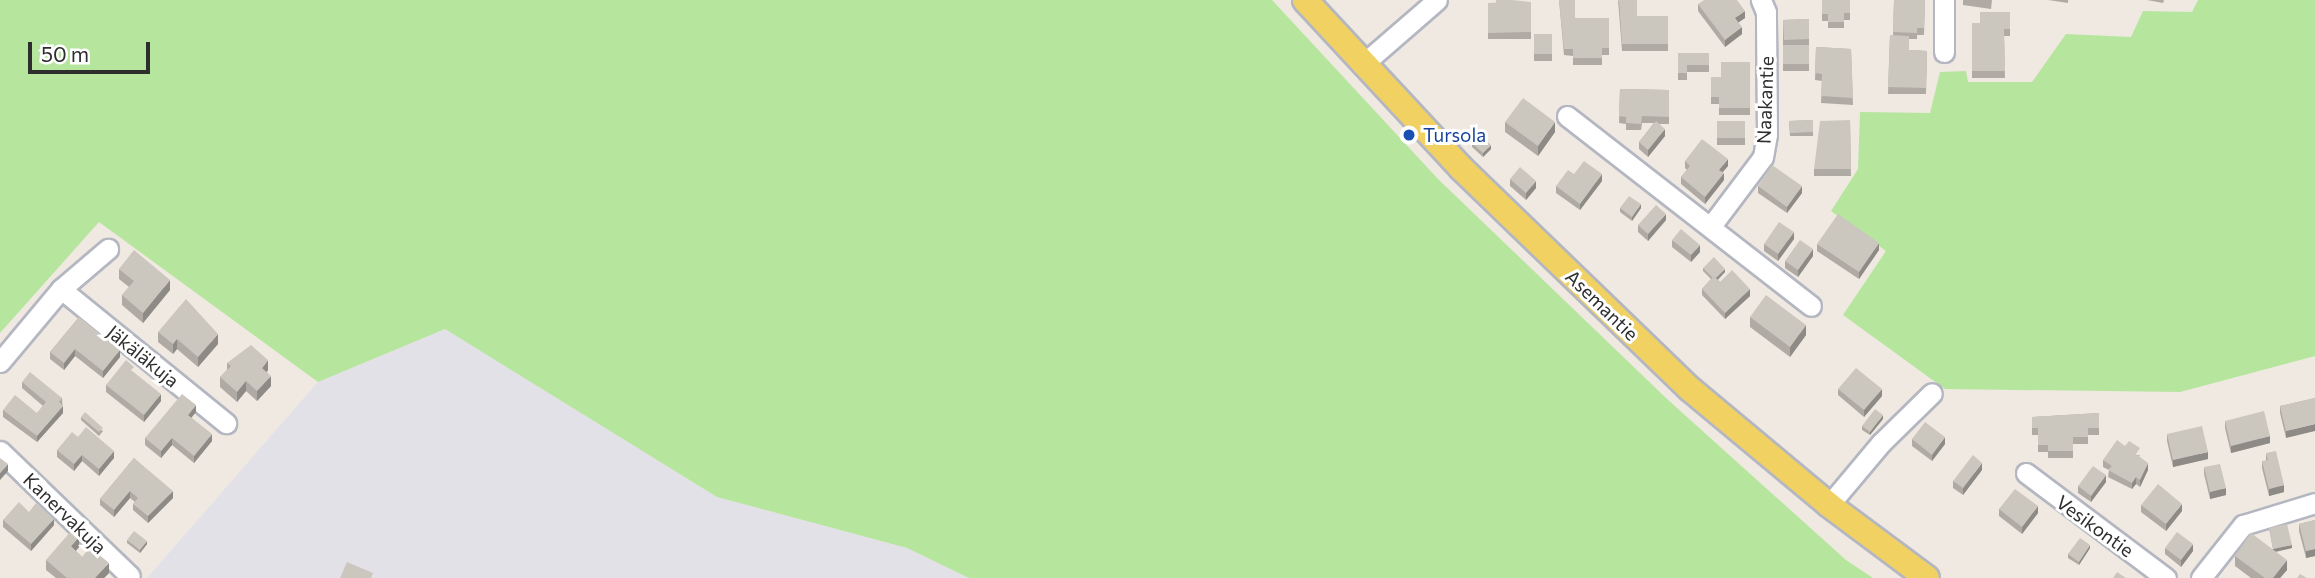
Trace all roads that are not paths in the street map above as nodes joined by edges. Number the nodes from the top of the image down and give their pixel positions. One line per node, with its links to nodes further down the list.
1 (1305, 0): 6 (main road, Asemantie)
2 (1437, 0): 6 (street)
3 (1760, 0): 8 (street, Naakantie)
4 (1944, 0): 5 (street)
5 (1944, 51)
6 (1362, 65): 18 (main road, Asemantie)
7 (1567, 116): 8 (street)
8 (1711, 226): 11 (street)
9 (108, 249): 10 (street)
10 (61, 289): 12 (street); 14 (street, Jäkäläkuja)
11 (1811, 306)
12 (0, 362)
13 (1932, 393): 18 (street)
14 (226, 423)
15 (0, 451): 19 (street, Kanervakuja)
16 (2026, 473): 21 (street, Vesikontie)
17 (2315, 503): 22 (street)
18 (1829, 505): 20 (main road, Asemantie)
19 (130, 576)
20 (1927, 578)
21 (2166, 578)
22 (2201, 578)

